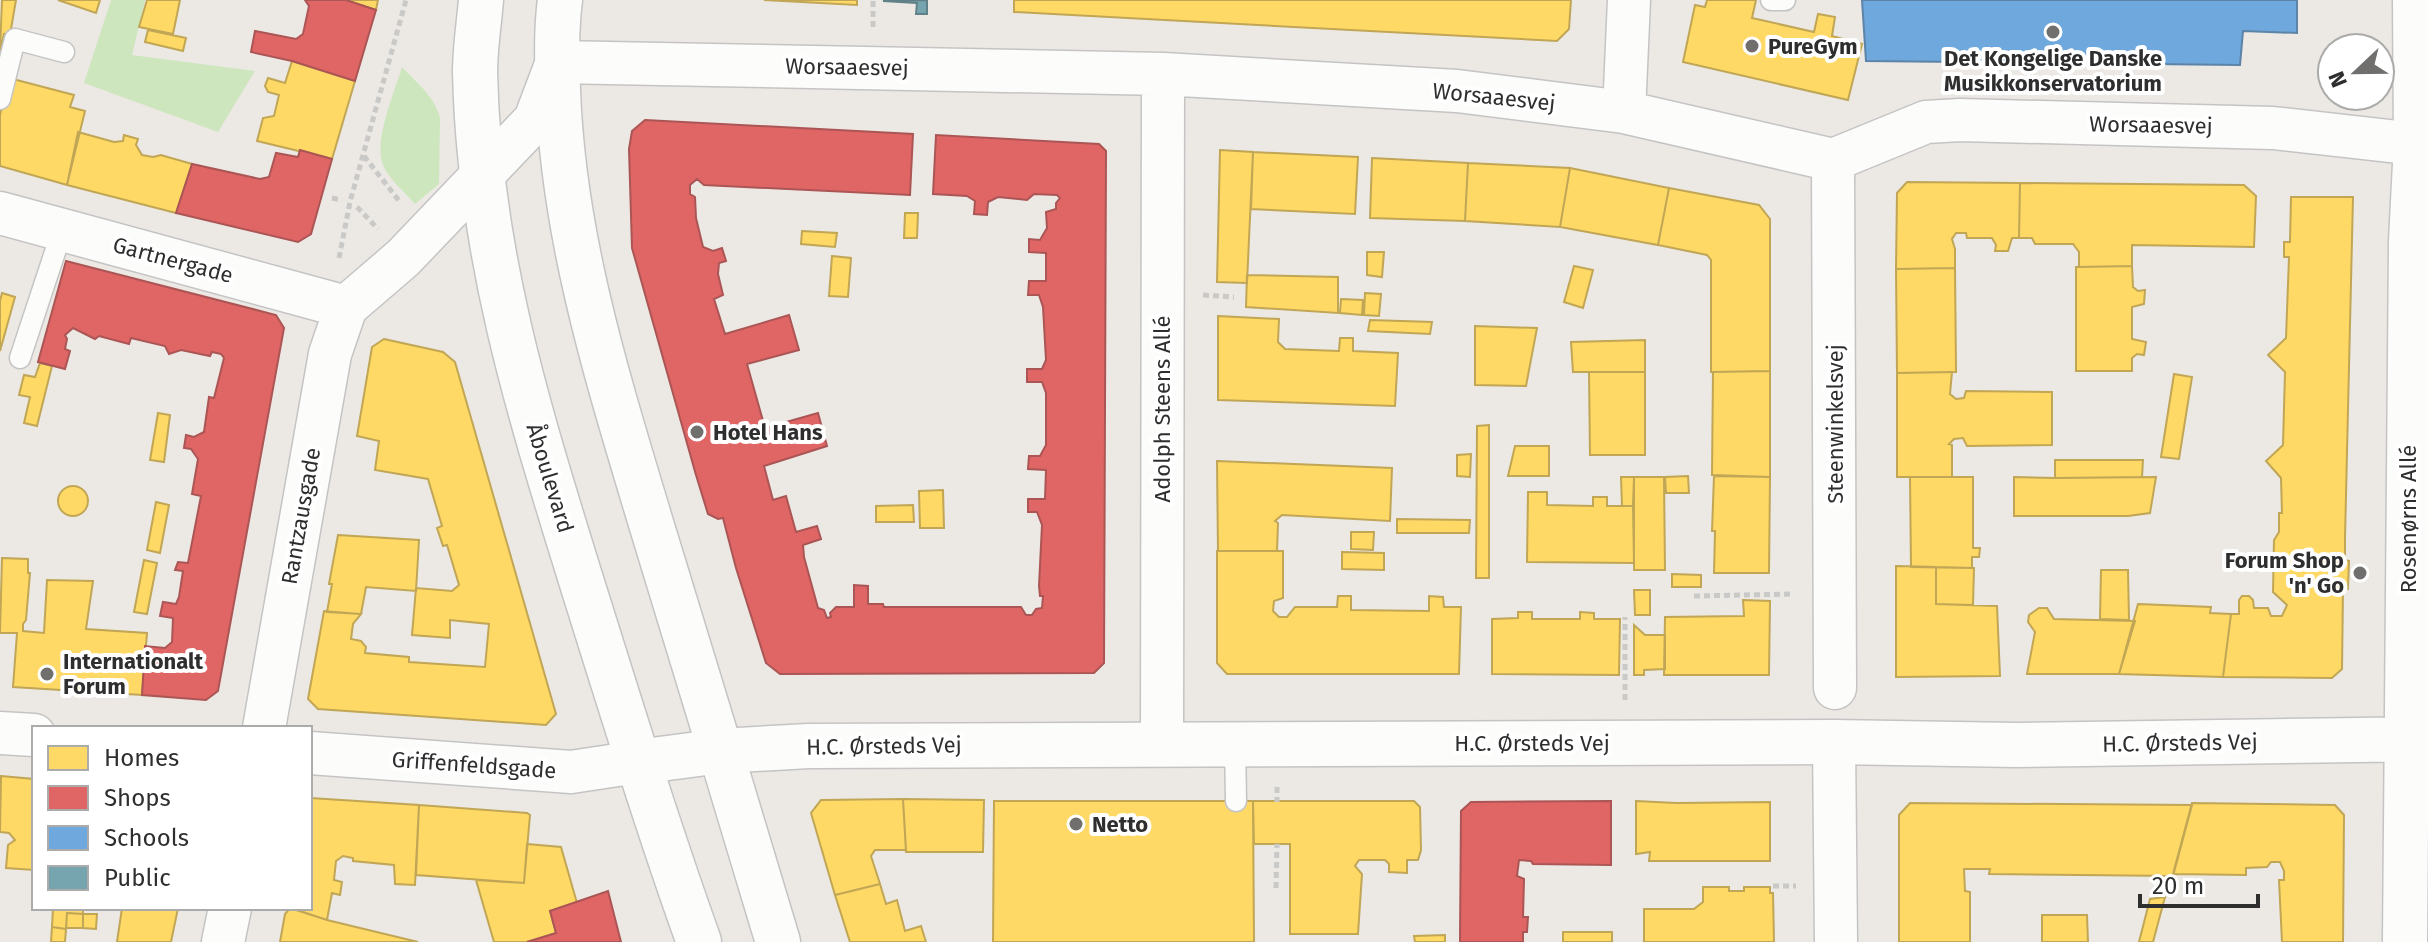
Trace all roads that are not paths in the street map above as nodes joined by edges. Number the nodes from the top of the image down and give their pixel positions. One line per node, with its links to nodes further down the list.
1 (481, 0): 14 (street, Åboulevard)
2 (560, 0): 8 (street)
3 (1629, 0): 11 (street)
4 (1771, 0): 5 (lane)
5 (1785, 0)
6 (2415, 0): 12 (street, Rosenørns Allé)
7 (64, 52): 10 (lane)
8 (557, 62): 9 (street, Worsaaesvej); 14 (street); 27 (street)
9 (1163, 74): 11 (street, Worsaaesvej); 25 (street, Adolph Steens Allé)
10 (0, 99)
11 (1624, 112): 13 (street, Worsaaesvej)
12 (2416, 144): 13 (street, Worsaaesvej); 23 (street, Rosenørns Allé)
13 (1833, 160): 19 (street, Steenwinkelsvej)
14 (481, 179): 17 (street); 29 (street, Åboulevard)
15 (0, 213): 16 (street, Gartnergade)
16 (62, 231): 17 (street, Gartnergade); 18 (lane)
17 (346, 307): 20 (street, Rantzausgade)
18 (20, 358)
19 (1835, 688)
20 (264, 726)
21 (0, 733): 22 (street)
22 (32, 735)
23 (2418, 739): 24 (street, H.C. Ørsteds Vej); 36 (street, Rosenørns Allé)
24 (1834, 742): 26 (street, H.C. Ørsteds Vej); 35 (street)
25 (1162, 744): 26 (street, H.C. Ørsteds Vej); 27 (street, H.C. Ørsteds Vej)
26 (1235, 744): 30 (lane)
27 (721, 751): 29 (street, H.C. Ørsteds Vej); 34 (street)
28 (312, 753): 29 (street, Griffenfeldsgade)
29 (637, 762): 33 (street, Åboulevard)
30 (1236, 801)
31 (230, 910): 32 (street)
32 (223, 942)
33 (699, 942)
34 (778, 942)
35 (1836, 942)
36 (2405, 942)

